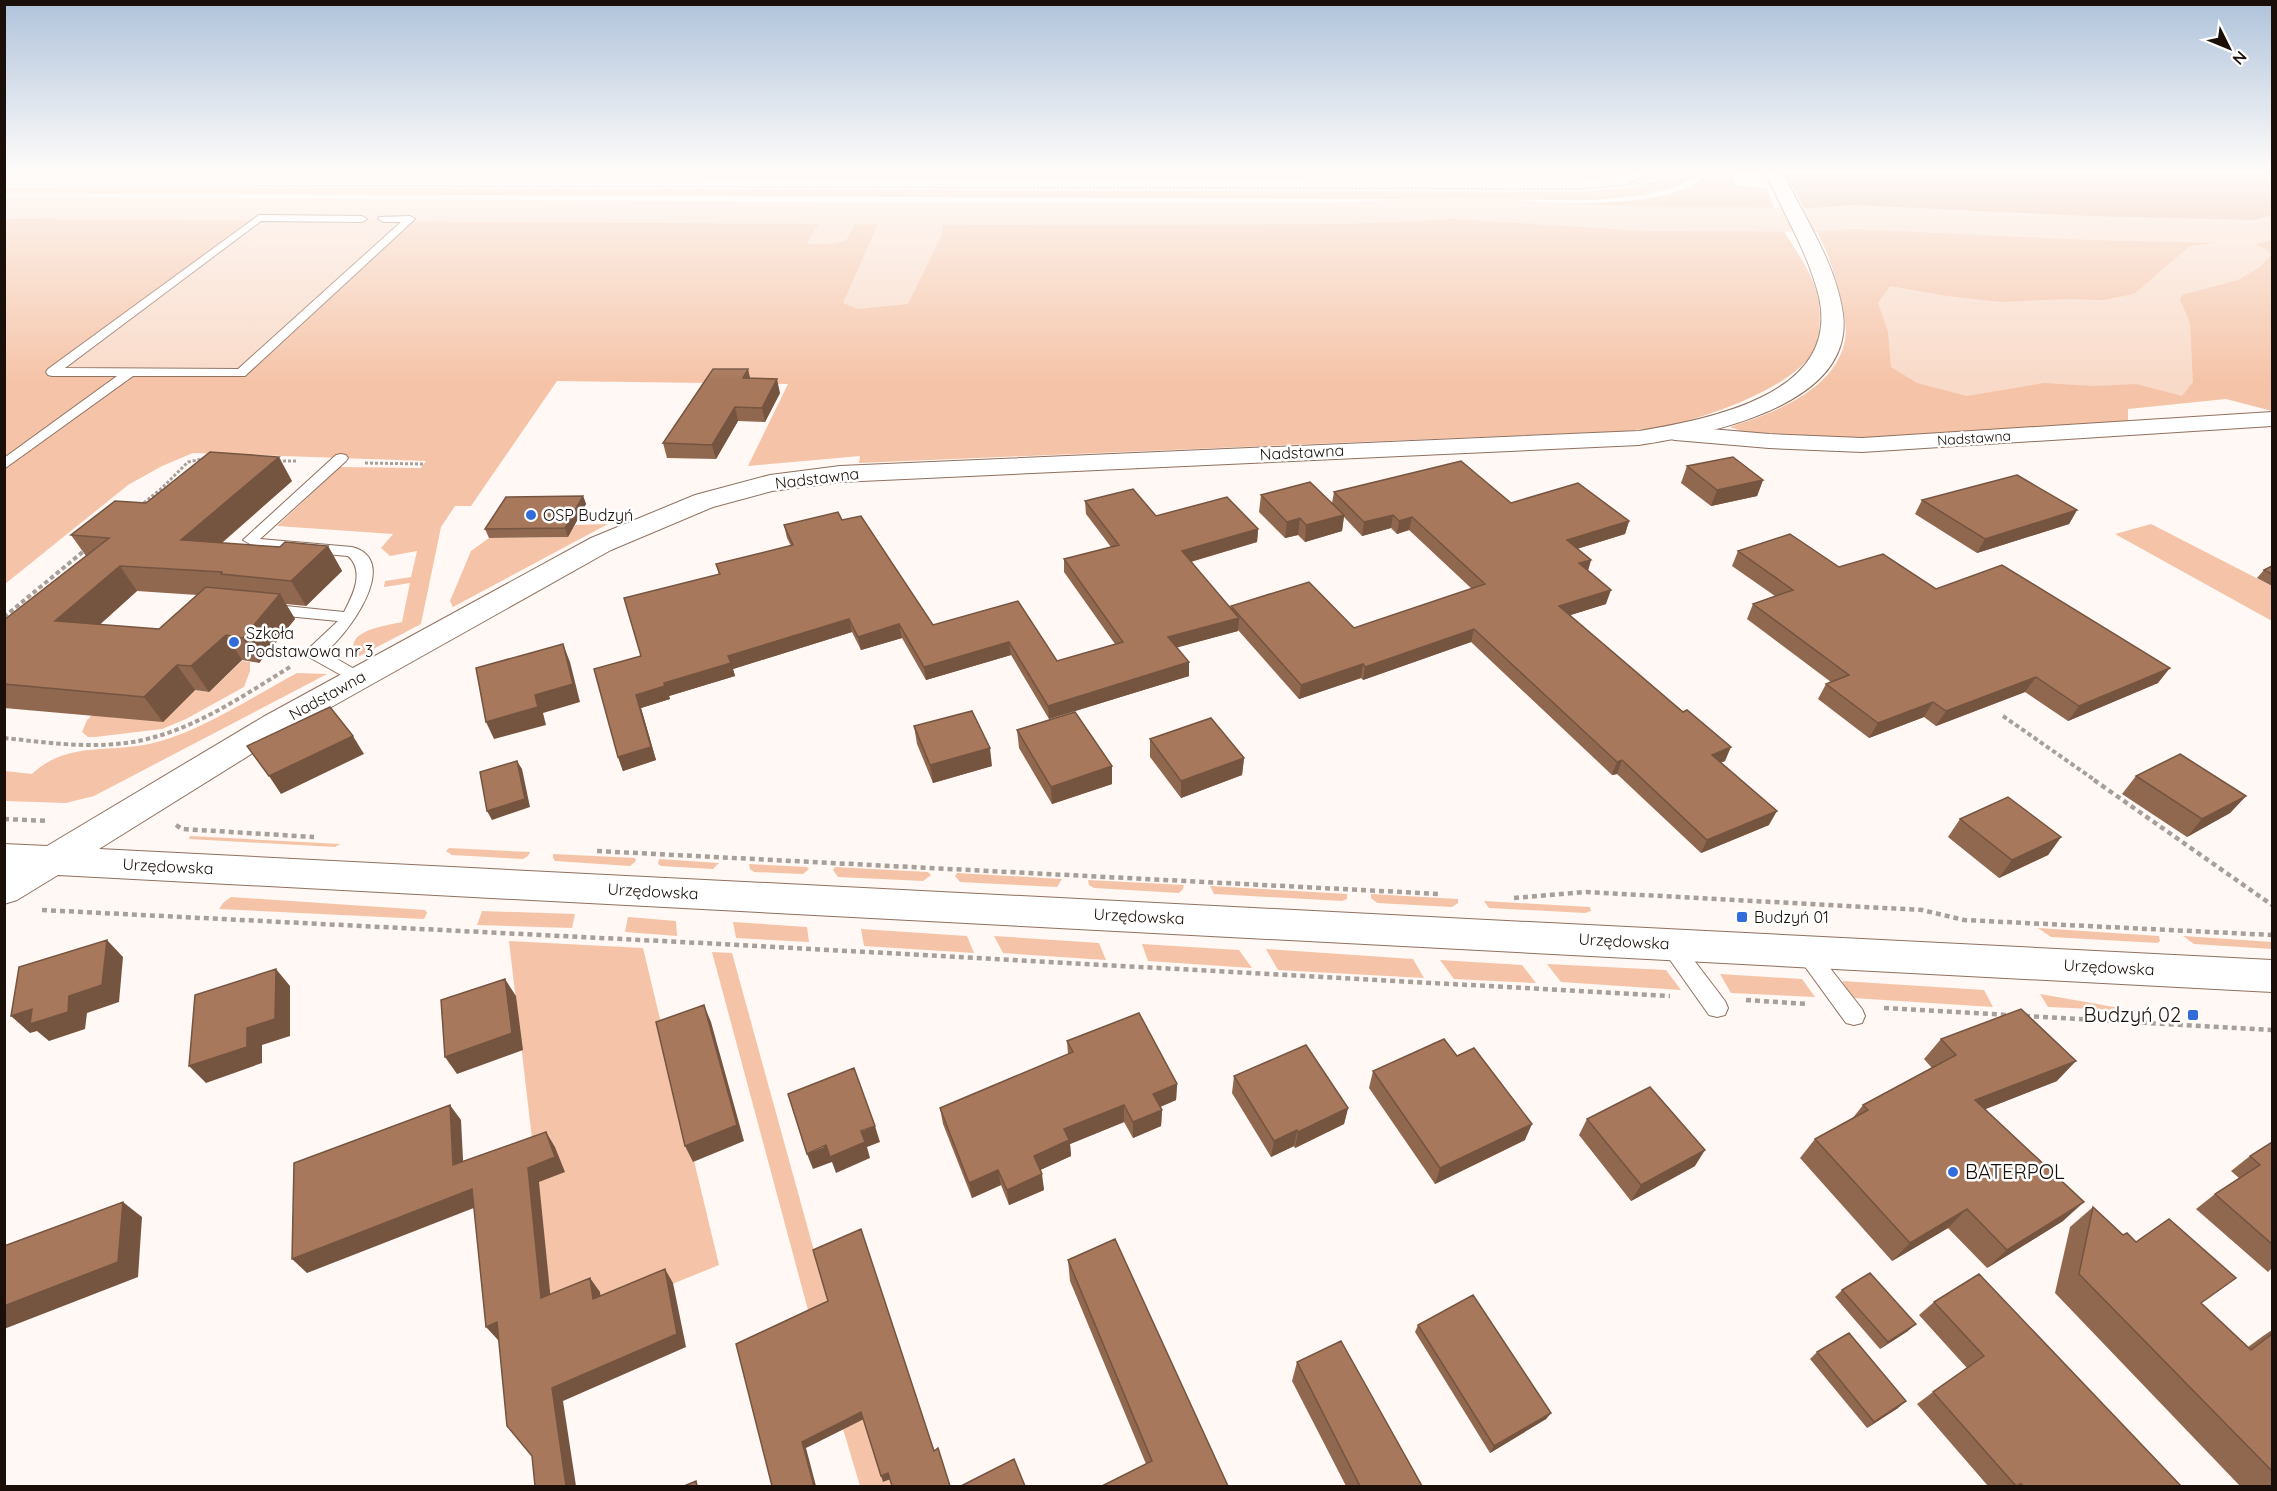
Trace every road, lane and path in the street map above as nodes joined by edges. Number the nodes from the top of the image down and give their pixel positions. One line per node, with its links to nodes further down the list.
1 (229, 241): 4 (lane)
2 (386, 241): 4 (lane)
3 (1806, 241): 6 (street, Nadstawna)
4 (131, 372): 11 (lane)
5 (2272, 419): 6 (street, Nadstawna)
6 (1675, 433): 18 (street, Nadstawna)
7 (210, 458): 12 (path)
8 (274, 460): 9 (path)
9 (339, 460): 10 (path); 16 (lane)
10 (424, 464)
11 (4, 465)
12 (133, 511)
13 (87, 549): 15 (path)
14 (248, 608): 16 (lane)
15 (4, 617)
16 (348, 617): 17 (lane)
17 (313, 652): 18 (lane); 20 (path)
18 (357, 678): 25 (street, Nadstawna)
19 (2002, 716): 29 (path)
20 (4, 738)
21 (173, 824): 22 (path)
22 (323, 837)
23 (596, 851): 27 (path)
24 (4, 858): 25 (street, Urzędowska)
25 (53, 860): 26 (street, Nadstawna); 32 (street, Urzędowska)
26 (4, 890)
27 (1444, 895)
28 (1503, 898): 31 (path)
29 (2272, 905)
30 (38, 910): 35 (path)
31 (2272, 936)
32 (1670, 944): 33 (street, Urzędowska); 35 (lane)
33 (1805, 951): 34 (street, Urzędowska); 36 (lane)
34 (2272, 976)
35 (1713, 1004): 36 (path)
36 (1851, 1011): 37 (path)
37 (2010, 1015)
38 (2022, 1016): 39 (path)
39 (2272, 1030)

